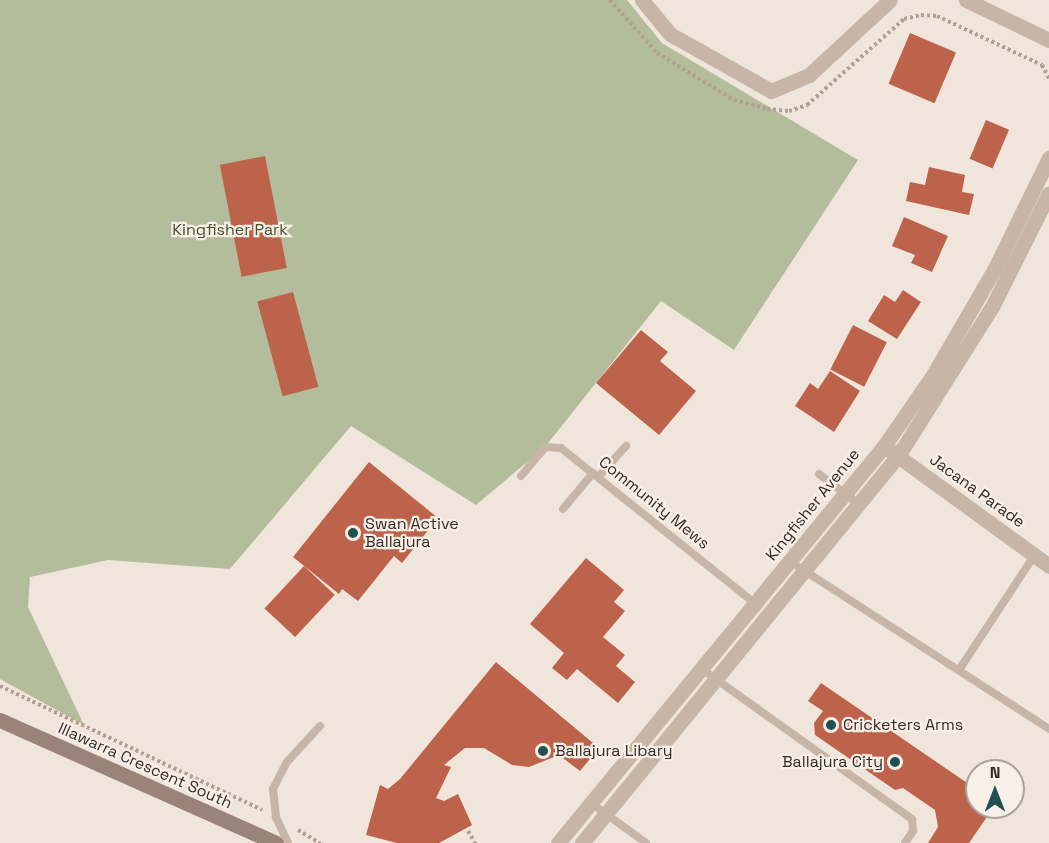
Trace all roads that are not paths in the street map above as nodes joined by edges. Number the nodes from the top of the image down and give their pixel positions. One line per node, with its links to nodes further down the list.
1 (642, 0): 2 (street)
2 (890, 0)
3 (966, 0): 4 (street)
4 (1049, 40)
5 (1049, 158): 8 (street, Kingfisher Avenue)
6 (1049, 193): 9 (street)
7 (626, 446): 11 (lane)
8 (884, 446): 9 (street, Jacana Parade); 13 (street, Kingfisher Avenue)
9 (898, 456): 14 (street); 16 (street, Jacana Parade)
10 (819, 474): 13 (lane)
11 (595, 475): 12 (lane, Community Mews); 15 (lane); 20 (lane, Community Mews)
12 (521, 476)
13 (846, 494): 14 (lane); 17 (street, Kingfisher Avenue)
14 (859, 504): 19 (street)
15 (563, 509)
16 (1035, 556): 18 (street, Jacana Parade); 23 (lane)
17 (790, 562): 19 (lane); 20 (street, Kingfisher Avenue)
18 (1049, 566)
19 (805, 572): 21 (street); 23 (lane)
20 (756, 604): 21 (lane, Community Mews); 22 (street, Kingfisher Avenue)
21 (770, 615): 24 (street)
22 (703, 670): 24 (lane); 28 (street, Kingfisher Avenue)
23 (959, 670): 27 (lane)
24 (716, 681): 29 (street); 35 (lane)
25 (0, 720): 30 (main road, Illawarra Crescent South)
26 (320, 726): 31 (lane)
27 (1049, 729)
28 (591, 803): 29 (lane); 32 (street, Kingfisher Avenue)
29 (607, 815): 33 (street); 34 (lane)
30 (276, 843)
31 (288, 843)
32 (558, 843)
33 (582, 843)
34 (646, 843)
35 (905, 843)

